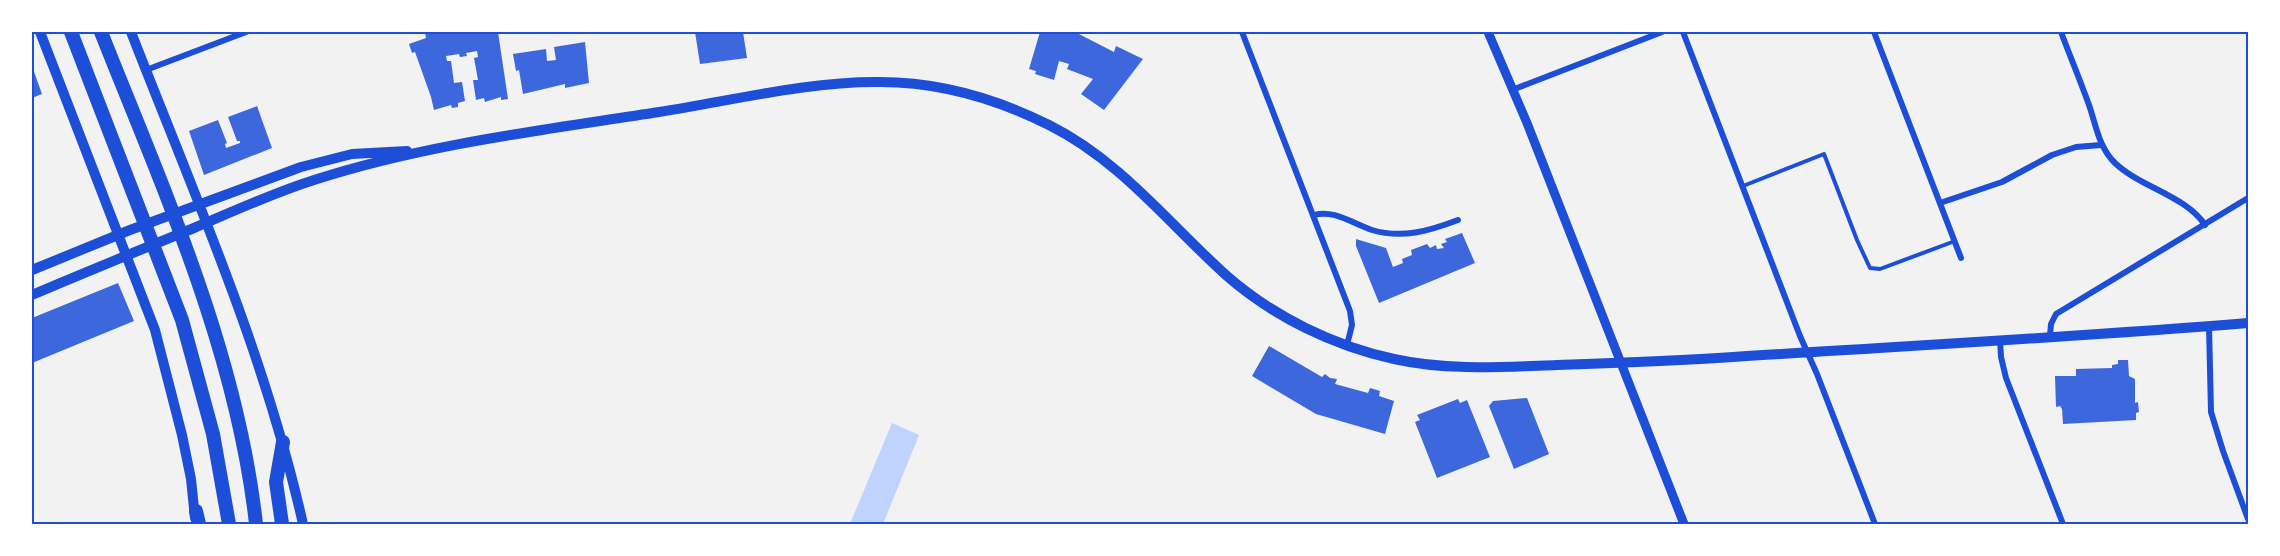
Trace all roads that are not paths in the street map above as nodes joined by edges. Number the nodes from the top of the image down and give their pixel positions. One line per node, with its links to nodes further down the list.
1 (40, 32): 24 (main road)
2 (71, 32): 40 (highway)
3 (101, 32): 41 (highway)
4 (131, 32): 12 (main road)
5 (246, 32): 12 (street)
6 (1242, 32): 20 (street)
7 (1488, 32): 13 (street)
8 (1662, 32): 13 (street)
9 (1683, 32): 16 (street)
10 (1874, 32): 18 (street)
11 (2061, 32): 14 (street)
12 (146, 70): 19 (main road)
13 (1512, 90): 36 (street)
14 (2101, 145): 18 (street); 23 (street)
15 (434, 149): 19 (main road); 22 (main road); 34 (main road)
16 (1742, 186): 25 (lane); 35 (street)
17 (2248, 198): 23 (street)
18 (1940, 203): 25 (street)
19 (194, 206): 22 (main road); 24 (main road)
20 (1314, 215): 21 (street); 34 (street)
21 (1458, 220)
22 (206, 222): 26 (main road); 37 (main road)
23 (2205, 225): 32 (street)
24 (119, 234): 26 (main road); 28 (main road)
25 (1955, 241): 27 (street)
26 (128, 255): 29 (main road); 39 (main road)
27 (1961, 258)
28 (32, 270)
29 (32, 295)
30 (2248, 323): 31 (main road)
31 (2209, 326): 32 (main road); 38 (street)
32 (2050, 336): 33 (main road)
33 (2000, 339): 35 (main road); 46 (street)
34 (1347, 345): 36 (main road)
35 (1808, 352): 36 (main road); 45 (street)
36 (1621, 363): 44 (street)
37 (283, 442): 42 (highway); 43 (main road)
38 (2248, 519)
39 (196, 520)
40 (229, 525)
41 (256, 525)
42 (282, 525)
43 (303, 525)
44 (1684, 525)
45 (1875, 525)
46 (2063, 525)

